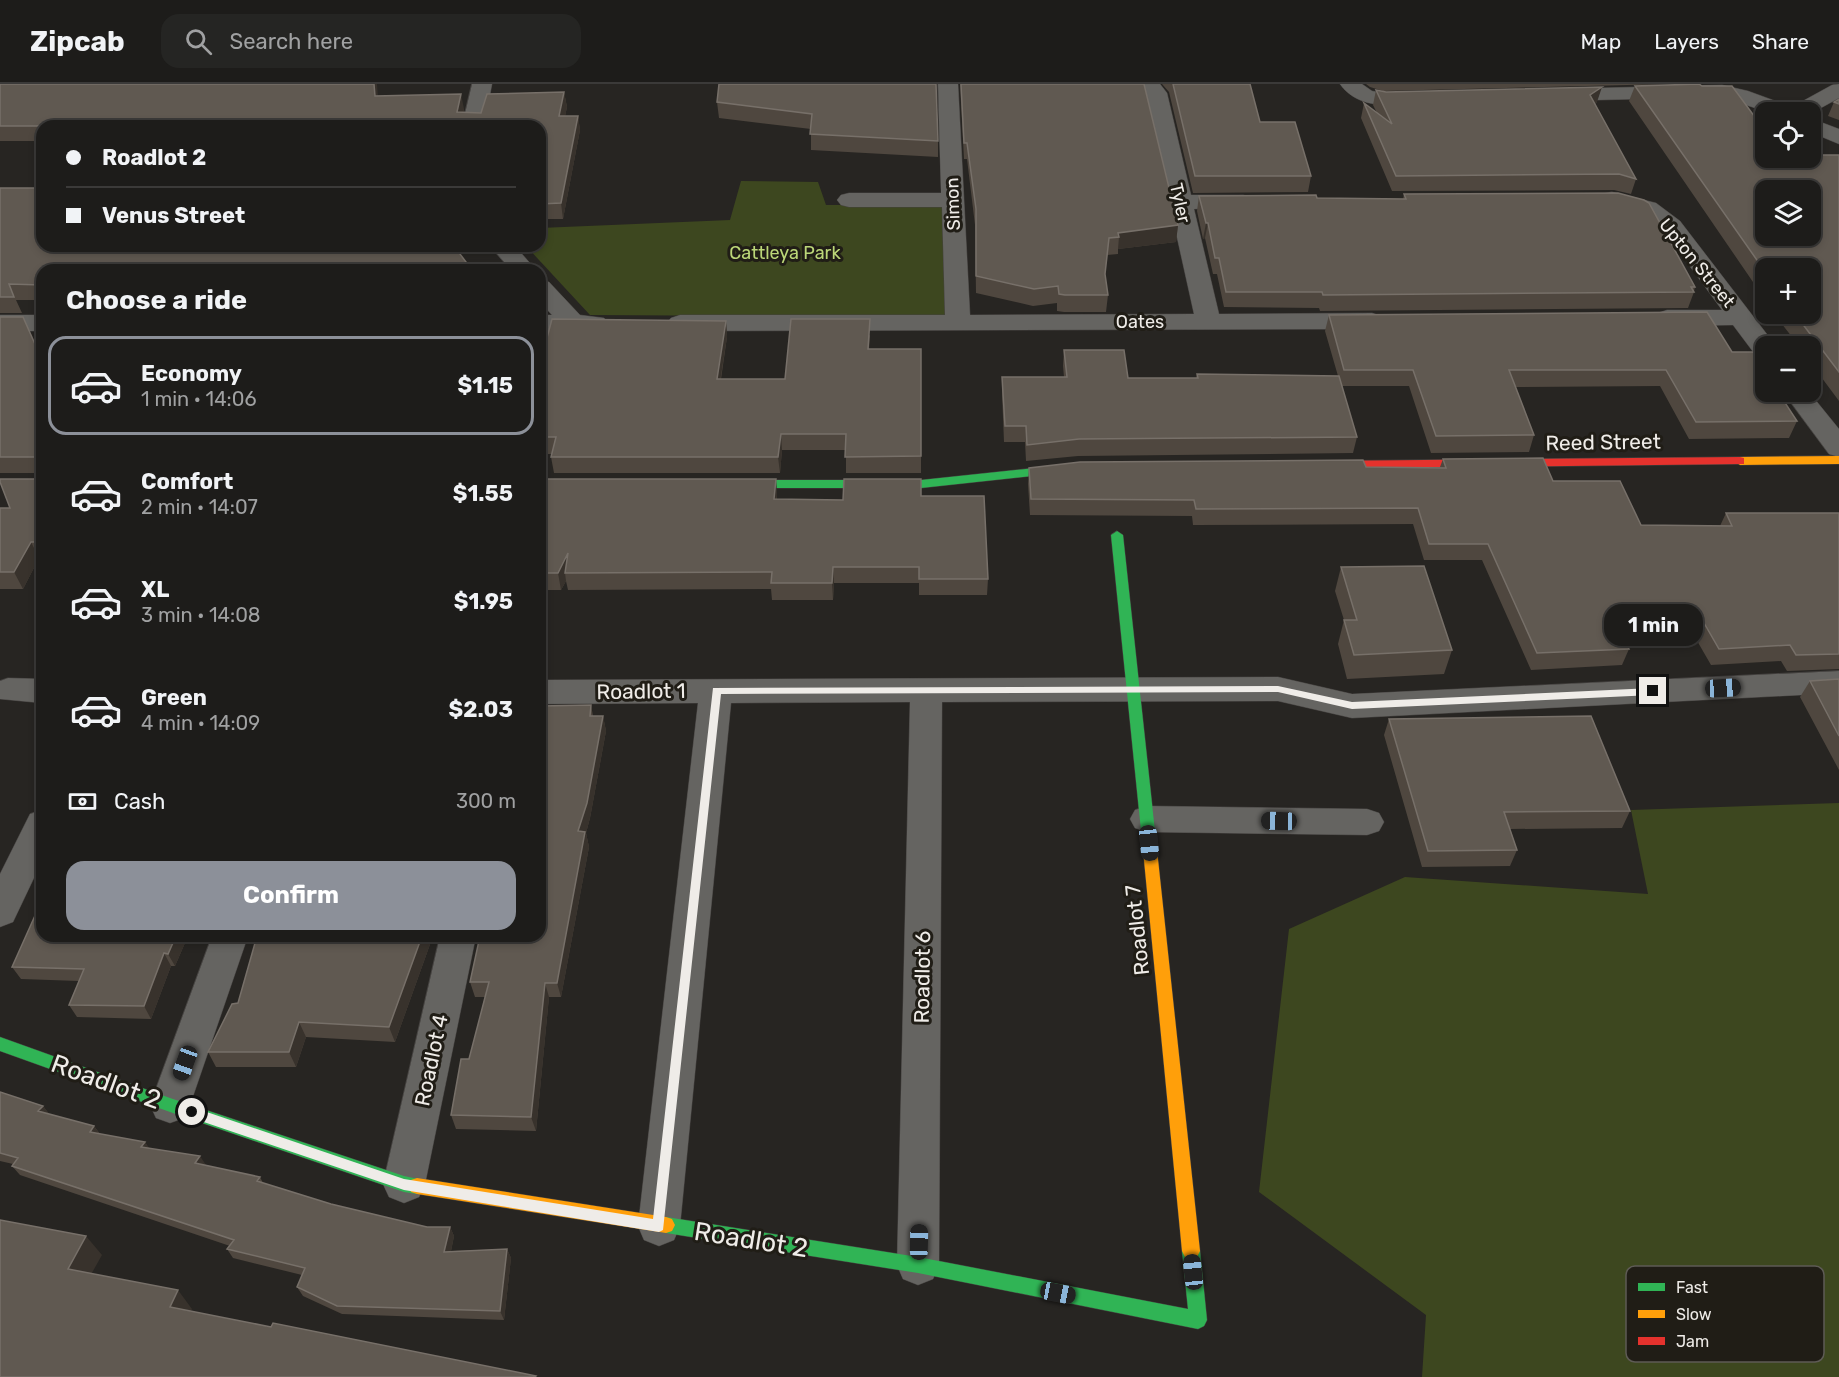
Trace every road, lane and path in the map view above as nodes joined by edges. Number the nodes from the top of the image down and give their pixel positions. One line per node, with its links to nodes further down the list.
1 (482, 84): 10 (street)
2 (948, 84): 14 (street, Simon)
3 (1150, 84): 16 (street, Tyler)
4 (1350, 84): 7 (street)
5 (1839, 89): 9 (street)
6 (1535, 95): 8 (street)
7 (1442, 98)
8 (1761, 102)
9 (1816, 102)
10 (474, 120)
11 (1821, 129): 12 (street)
12 (1839, 137)
13 (849, 200): 14 (street)
14 (953, 200): 31 (street, Simon)
15 (1590, 200): 21 (street, Upton Street)
16 (1180, 202): 17 (street); 24 (street, Tyler)
17 (1262, 202)
18 (508, 252): 19 (street)
19 (518, 264)
20 (546, 294): 28 (street)
21 (1740, 317): 22 (street); 32 (street, Upton Street)
22 (1645, 318)
23 (1397, 320): 24 (street, Oates)
24 (1208, 322): 31 (street, Oates)
25 (0, 323): 26 (street)
26 (36, 323)
27 (546, 323): 28 (street)
28 (573, 323): 29 (street)
29 (620, 323)
30 (655, 323): 31 (street, Oates)
31 (958, 323)
32 (1755, 337)
33 (1804, 402): 34 (street)
34 (1839, 448)
35 (1839, 460): 36 (street, Reed Street)
36 (1304, 465)
37 (1090, 467): 38 (street)
38 (718, 484)
39 (1117, 535): 45 (street, Roadlot 7)
40 (1839, 682): 45 (street, Roadlot 1)
41 (926, 689): 43 (street, Roadlot 1); 45 (street, Roadlot 1); 57 (street, Roadlot 6)
42 (8, 690): 44 (street)
43 (716, 690): 46 (street, Roadlot 1); 56 (street)
44 (36, 691)
45 (1133, 691): 47 (street, Roadlot 7)
46 (546, 692)
47 (1147, 819): 48 (street); 58 (street, Roadlot 7)
48 (1367, 822)
49 (36, 836): 50 (street)
50 (0, 912)
51 (228, 942): 54 (street)
52 (457, 942): 55 (street, Roadlot 4)
53 (0, 1044): 54 (street, Roadlot 2)
54 (170, 1105): 55 (street, Roadlot 2)
55 (404, 1184): 56 (street, Roadlot 2)
56 (659, 1226): 57 (street, Roadlot 2)
57 (918, 1265): 58 (street, Roadlot 2)
58 (1198, 1320)

